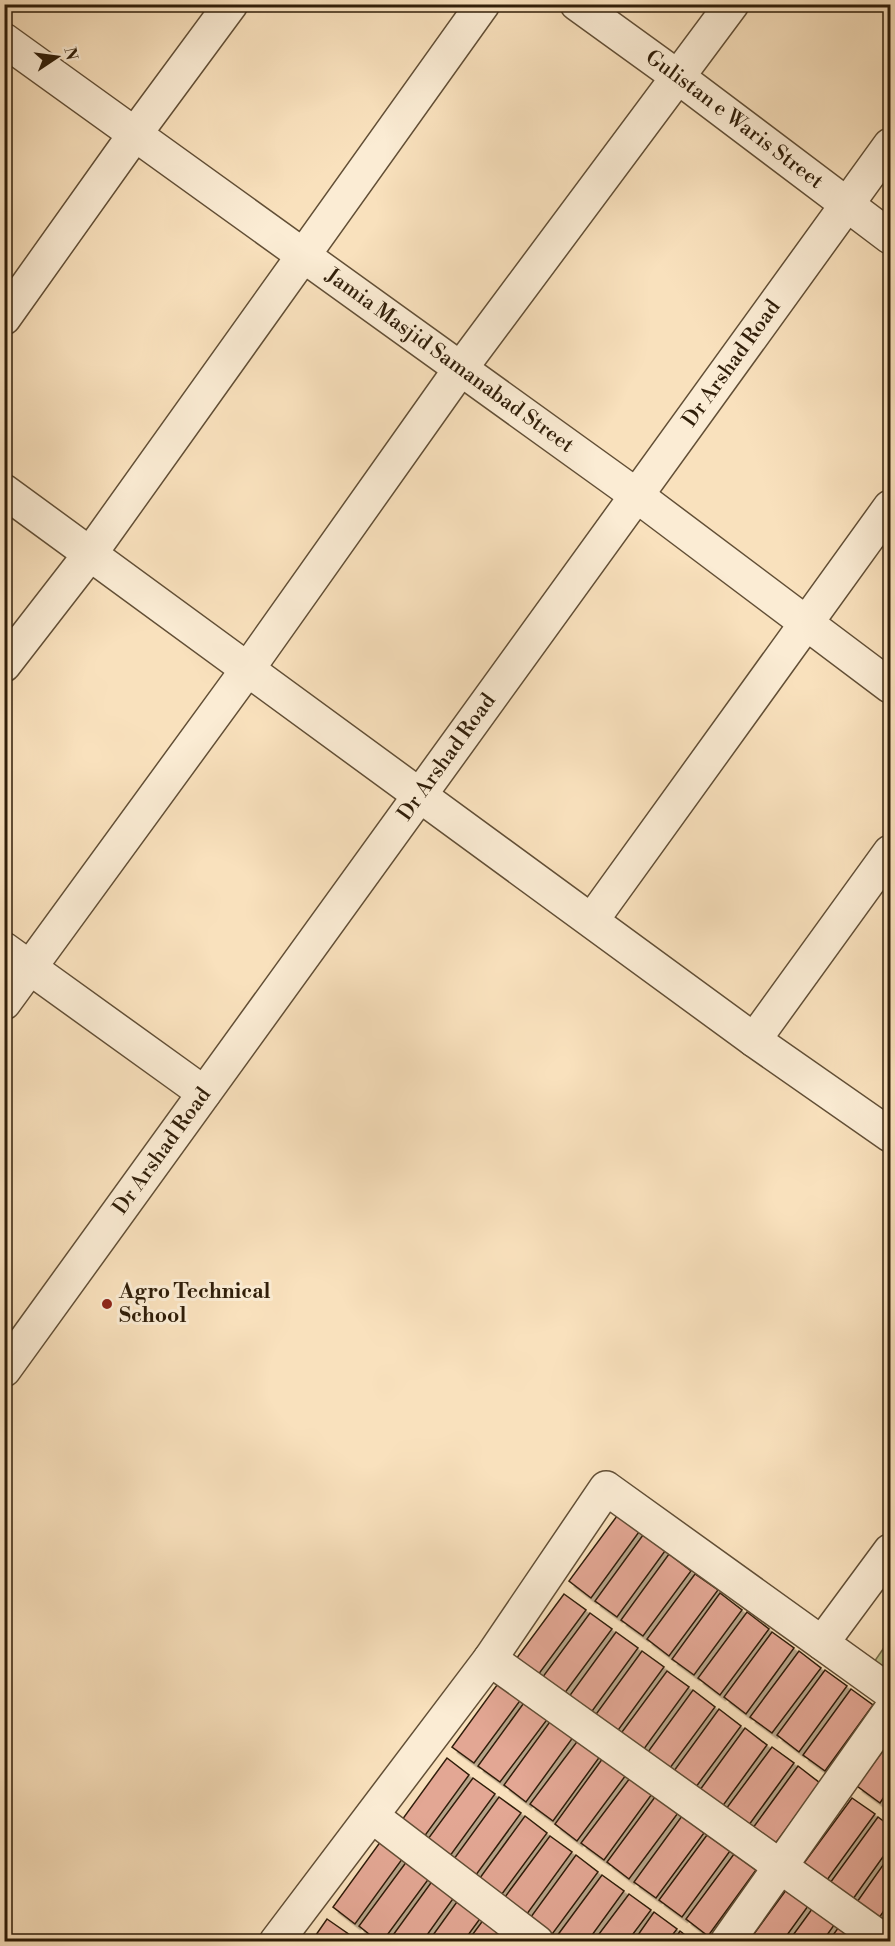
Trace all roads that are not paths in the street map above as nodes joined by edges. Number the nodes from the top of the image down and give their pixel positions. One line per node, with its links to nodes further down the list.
1 (231, 4): 7 (street)
2 (483, 4): 11 (street)
3 (577, 4): 6 (street, Gulistan e Waris Street)
4 (732, 4): 6 (street)
5 (4, 40): 7 (street, Jamia Masjid Samanabad Street)
6 (678, 77): 9 (street, Gulistan e Waris Street); 13 (street)
7 (135, 134): 11 (street, Jamia Masjid Samanabad Street); 12 (street)
8 (891, 145): 9 (street, Dr Arshad Road)
9 (847, 206): 10 (street, Gulistan e Waris Street); 15 (street, Dr Arshad Road)
10 (891, 237)
11 (303, 254): 13 (street, Jamia Masjid Samanabad Street); 17 (street)
12 (4, 318)
13 (461, 368): 15 (street, Jamia Masjid Samanabad Street); 20 (street)
14 (4, 491): 17 (street)
15 (636, 495): 18 (street, Jamia Masjid Samanabad Street); 22 (street, Dr Arshad Road)
16 (891, 507): 18 (street)
17 (90, 554): 19 (street); 20 (street)
18 (808, 624): 21 (street, Jamia Masjid Samanabad Street); 24 (street)
19 (4, 665)
20 (247, 670): 22 (street); 25 (street)
21 (891, 686)
22 (418, 796): 24 (street); 28 (street, Dr Arshad Road)
23 (891, 852): 27 (street)
24 (592, 920): 27 (street)
25 (17, 959): 26 (street); 28 (street)
26 (4, 1003)
27 (754, 1040): 29 (street)
28 (204, 1094): 30 (street, Dr Arshad Road)
29 (891, 1135)
30 (4, 1370)
31 (891, 1551): 32 (street)
32 (822, 1643): 33 (street); 34 (street)
33 (490, 1659): 36 (street); 37 (street)
34 (891, 1692)
35 (891, 1712): 37 (street)
36 (372, 1816): 38 (street); 39 (street)
37 (779, 1867): 40 (street); 41 (street)
38 (276, 1941)
39 (537, 1941)
40 (728, 1941)
41 (886, 1941)

